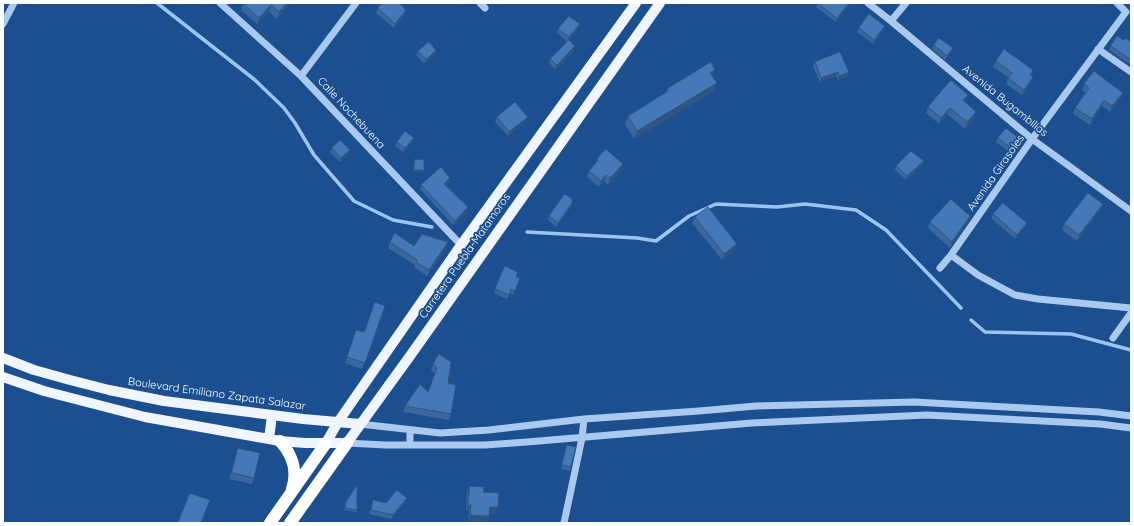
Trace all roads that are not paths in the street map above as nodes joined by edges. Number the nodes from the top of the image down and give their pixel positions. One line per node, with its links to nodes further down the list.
1 (14, 3): 10 (street)
2 (220, 3): 13 (street, Calle Nochebuena)
3 (356, 3): 13 (street)
4 (636, 3): 16 (main road, Carretera Puebla-Matamoros)
5 (660, 3): 28 (main road, Carretera Puebla-Matamoros)
6 (868, 3): 9 (street, Avenida Bugambilias)
7 (906, 3): 9 (street)
8 (1117, 3): 11 (street, Avenida Girasoles)
9 (892, 21): 14 (street, Avenida Bugambilias)
10 (3, 24)
11 (1098, 49): 12 (street); 14 (street, Avenida Girasoles)
12 (1131, 72)
13 (302, 76): 16 (street, Calle Nochebuena)
14 (1032, 139): 15 (street, Avenida Bugambilias); 17 (street, Avenida Girasoles)
15 (1131, 211)
16 (461, 245): 27 (main road, Carretera Puebla-Matamoros)
17 (951, 255): 18 (street, Avenida Girasoles); 19 (street)
18 (940, 268)
19 (1131, 308)
20 (1131, 313): 21 (street)
21 (1113, 338)
22 (3, 358): 24 (main road, Boulevard Emiliano Zapata Salazar)
23 (3, 377): 32 (main road)
24 (272, 415): 27 (main road, Boulevard Emiliano Zapata Salazar); 32 (main road)
25 (1131, 416): 26 (street)
26 (584, 419): 30 (street); 31 (street)
27 (338, 422): 28 (main road, Boulevard Emiliano Zapata Salazar); 33 (main road, Carretera Puebla-Matamoros)
28 (360, 424): 30 (street); 34 (main road, Carretera Puebla-Matamoros)
29 (1131, 428): 31 (street)
30 (410, 430): 35 (street)
31 (582, 438): 35 (street); 39 (street)
32 (274, 440): 33 (main road); 36 (highway)
33 (326, 443): 34 (main road); 36 (highway, Carretera Puebla-Matamoros)
34 (347, 443): 35 (street); 38 (highway, Carretera Puebla-Matamoros)
35 (410, 445)
36 (291, 492): 37 (highway, Carretera Puebla-Matamoros)
37 (270, 523)
38 (290, 523)
39 (564, 523)

